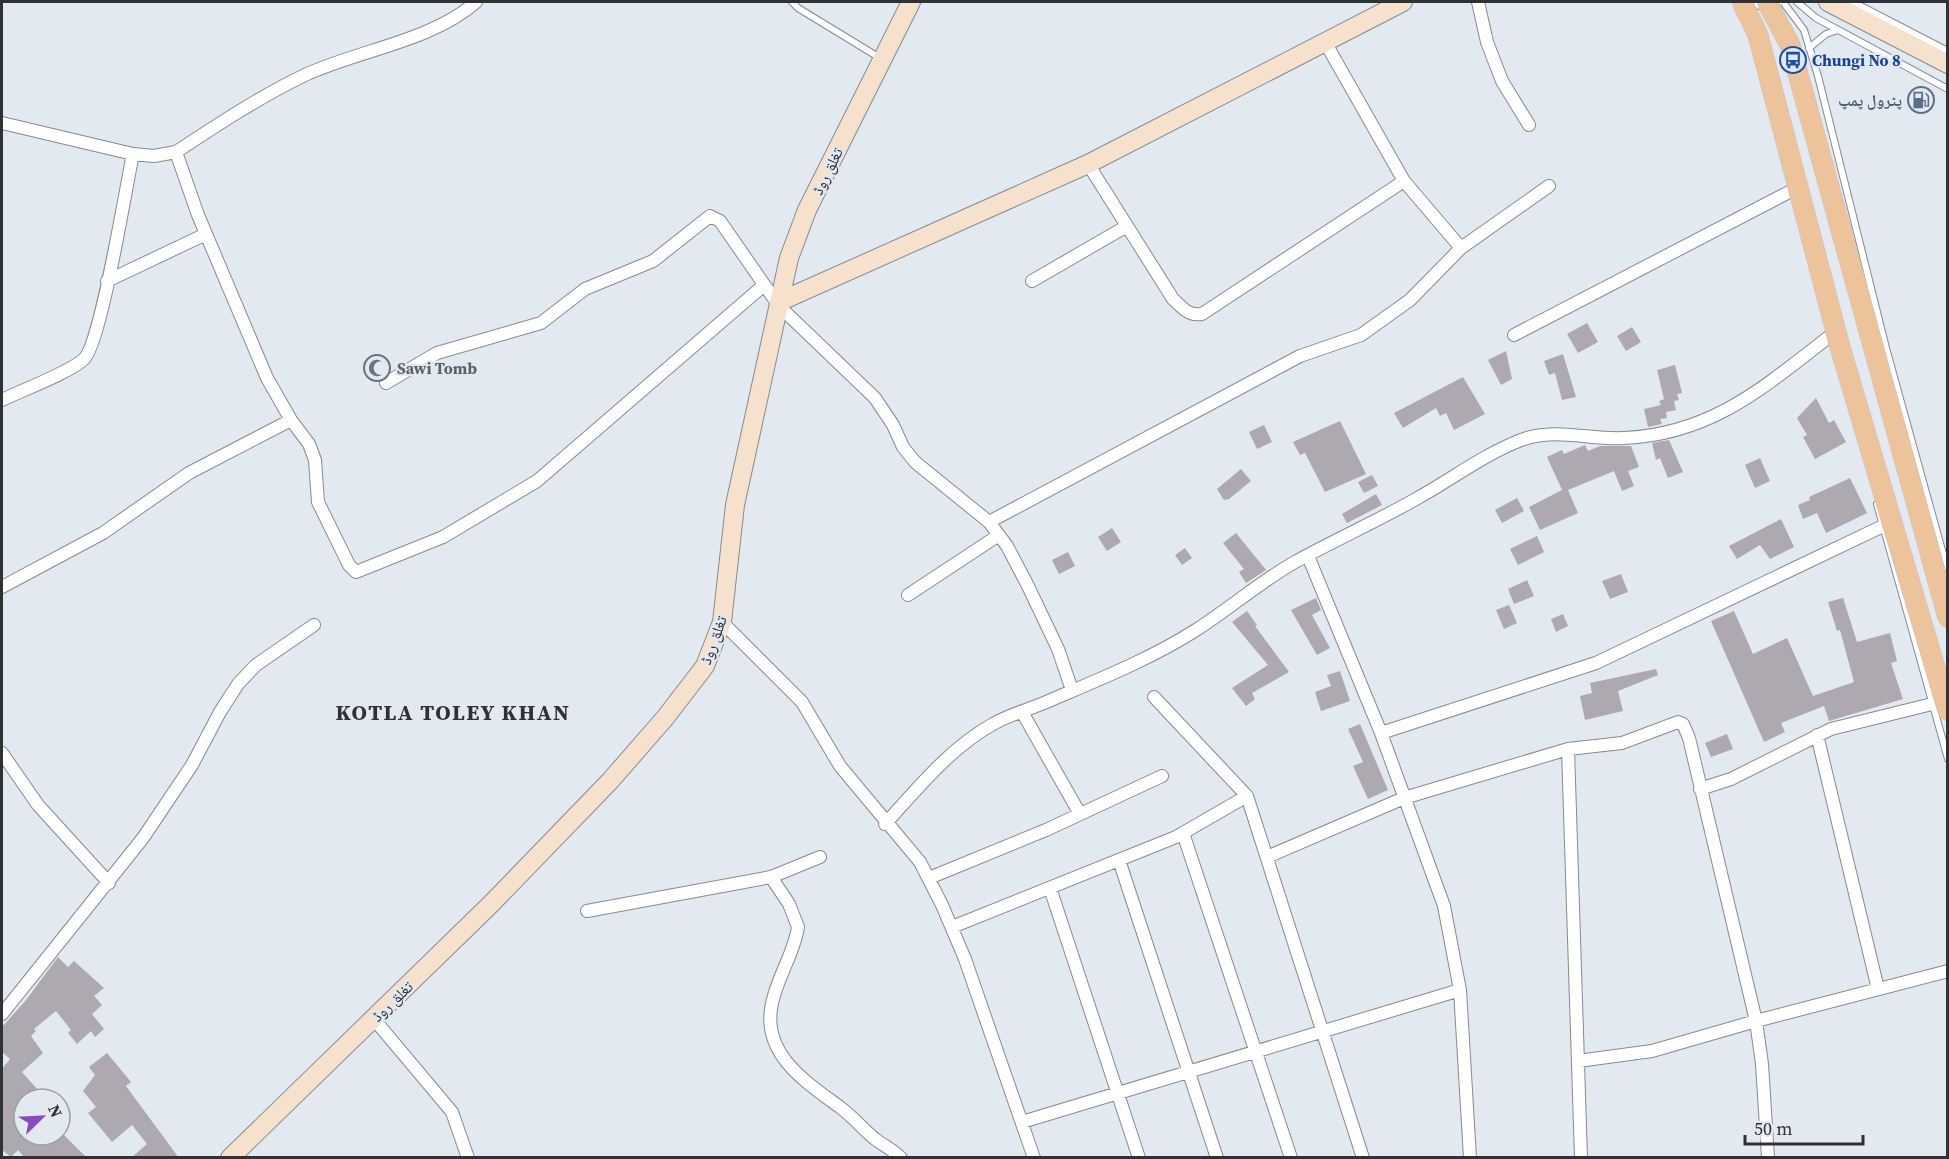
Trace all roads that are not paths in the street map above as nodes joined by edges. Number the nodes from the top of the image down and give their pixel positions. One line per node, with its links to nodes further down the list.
1 (476, 2): 20 (street)
2 (792, 2): 15 (lane)
3 (911, 2): 15 (street, تغلق روڈ)
4 (1403, 2): 12 (street)
5 (1478, 2): 19 (street)
6 (1781, 2): 10 (lane); 13 (lane)
7 (1797, 2): 11 (lane)
8 (1828, 2): 16 (street)
9 (1852, 2): 14 (lane)
10 (1753, 3): 25 (lane); 47 (main road, bridge); 52 (main road, bridge)
11 (1838, 30): 13 (lane); 17 (lane)
12 (1325, 42): 22 (street); 23 (street)
13 (1809, 48): 44 (lane)
14 (1947, 51)
15 (881, 59): 32 (street, تغلق روڈ)
16 (1947, 64)
17 (1947, 89)
18 (2, 123): 21 (street)
19 (1529, 125)
20 (176, 152): 21 (street); 27 (street)
21 (133, 154): 29 (street)
22 (1088, 164): 26 (street); 32 (street)
23 (1404, 181): 26 (street); 28 (street)
24 (1549, 186): 28 (street)
25 (1793, 190): 33 (street); 34 (lane)
26 (1127, 226): 30 (street)
27 (206, 234): 29 (street); 37 (street)
28 (1461, 248): 40 (street)
29 (107, 281): 36 (street)
30 (1032, 281)
31 (764, 285): 32 (street); 35 (street); 37 (street)
32 (780, 304): 40 (street); 48 (street, تغلق روڈ)
33 (1514, 335)
34 (1830, 336): 38 (lane); 43 (street)
35 (386, 383)
36 (2, 400)
37 (291, 420): 45 (street)
38 (1860, 445)
39 (1874, 496): 41 (lane)
40 (989, 522): 42 (street)
41 (1883, 526): 52 (lane); 54 (street)
42 (999, 535): 46 (street); 50 (street)
43 (1308, 556): 50 (street); 54 (street)
44 (1947, 572)
45 (2, 587)
46 (908, 595)
47 (1947, 618)
48 (722, 622): 64 (street); 79 (street, تغلق روڈ)
49 (314, 625): 71 (street)
50 (1072, 690): 53 (street)
51 (1154, 697): 61 (street)
52 (1940, 707): 55 (street); 58 (lane)
53 (1022, 712): 63 (street); 64 (street)
54 (1381, 733): 62 (street)
55 (1817, 735): 60 (street); 76 (street)
56 (1568, 749): 60 (street); 62 (street); 83 (street)
57 (2, 753): 71 (street)
58 (1947, 759)
59 (1162, 776): 63 (street)
60 (1700, 789): 80 (street)
61 (1247, 796): 65 (street); 67 (street)
62 (1404, 798): 67 (street); 77 (street)
63 (1080, 814): 70 (street)
64 (885, 824): 70 (street)
65 (1183, 833): 68 (street); 82 (street)
66 (820, 857): 69 (street)
67 (1267, 857): 81 (street)
68 (1119, 860): 72 (street); 84 (street)
69 (771, 878): 73 (street); 89 (street)
70 (929, 878): 74 (street)
71 (109, 883): 78 (street)
72 (1050, 888): 74 (street); 85 (street)
73 (587, 911)
74 (952, 927): 86 (street)
75 (1947, 971): 76 (street)
76 (1878, 989): 80 (street)
77 (1460, 990): 81 (street); 95 (street)
78 (2, 1014)
79 (373, 1018): 87 (street, تغلق روڈ); 88 (street)
80 (1756, 1021): 83 (street); 97 (street)
81 (1323, 1031): 82 (street); 94 (street)
82 (1256, 1052): 84 (street); 93 (street)
83 (1578, 1061): 96 (street)
84 (1188, 1072): 85 (street); 92 (street)
85 (1118, 1094): 86 (street); 91 (street)
86 (1022, 1122): 90 (street)
87 (230, 1158)
88 (468, 1158)
89 (901, 1158)
90 (1034, 1158)
91 (1139, 1158)
92 (1217, 1158)
93 (1291, 1158)
94 (1363, 1158)
95 (1470, 1158)
96 (1581, 1158)
97 (1768, 1158)

